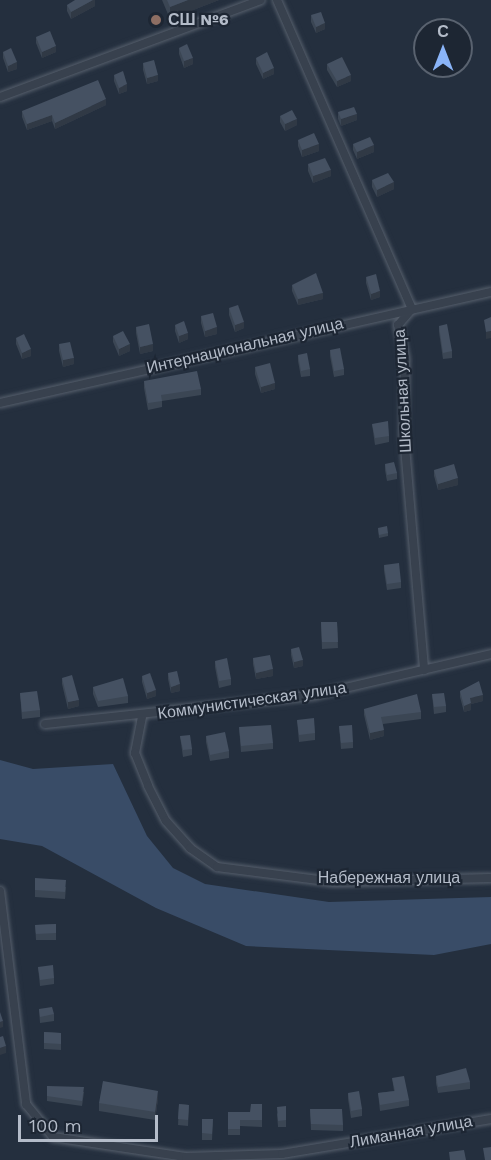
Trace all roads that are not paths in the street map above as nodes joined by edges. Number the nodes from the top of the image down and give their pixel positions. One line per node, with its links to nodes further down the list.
1 (261, 0): 3 (street)
2 (277, 0): 5 (street, Школьная улица)
3 (0, 97)
4 (491, 292): 5 (street, Интернациональная улица)
5 (412, 309): 6 (street, Интернациональная улица); 8 (street, Школьная улица)
6 (0, 403)
7 (491, 654): 8 (street, Коммунистическая улица)
8 (424, 670): 9 (street, Коммунистическая улица)
9 (142, 717): 10 (street, Коммунистическая улица); 11 (street, Набережная улица)
10 (45, 724)
11 (491, 878)
12 (0, 891): 13 (street, Лиманная улица)
13 (491, 1119)

